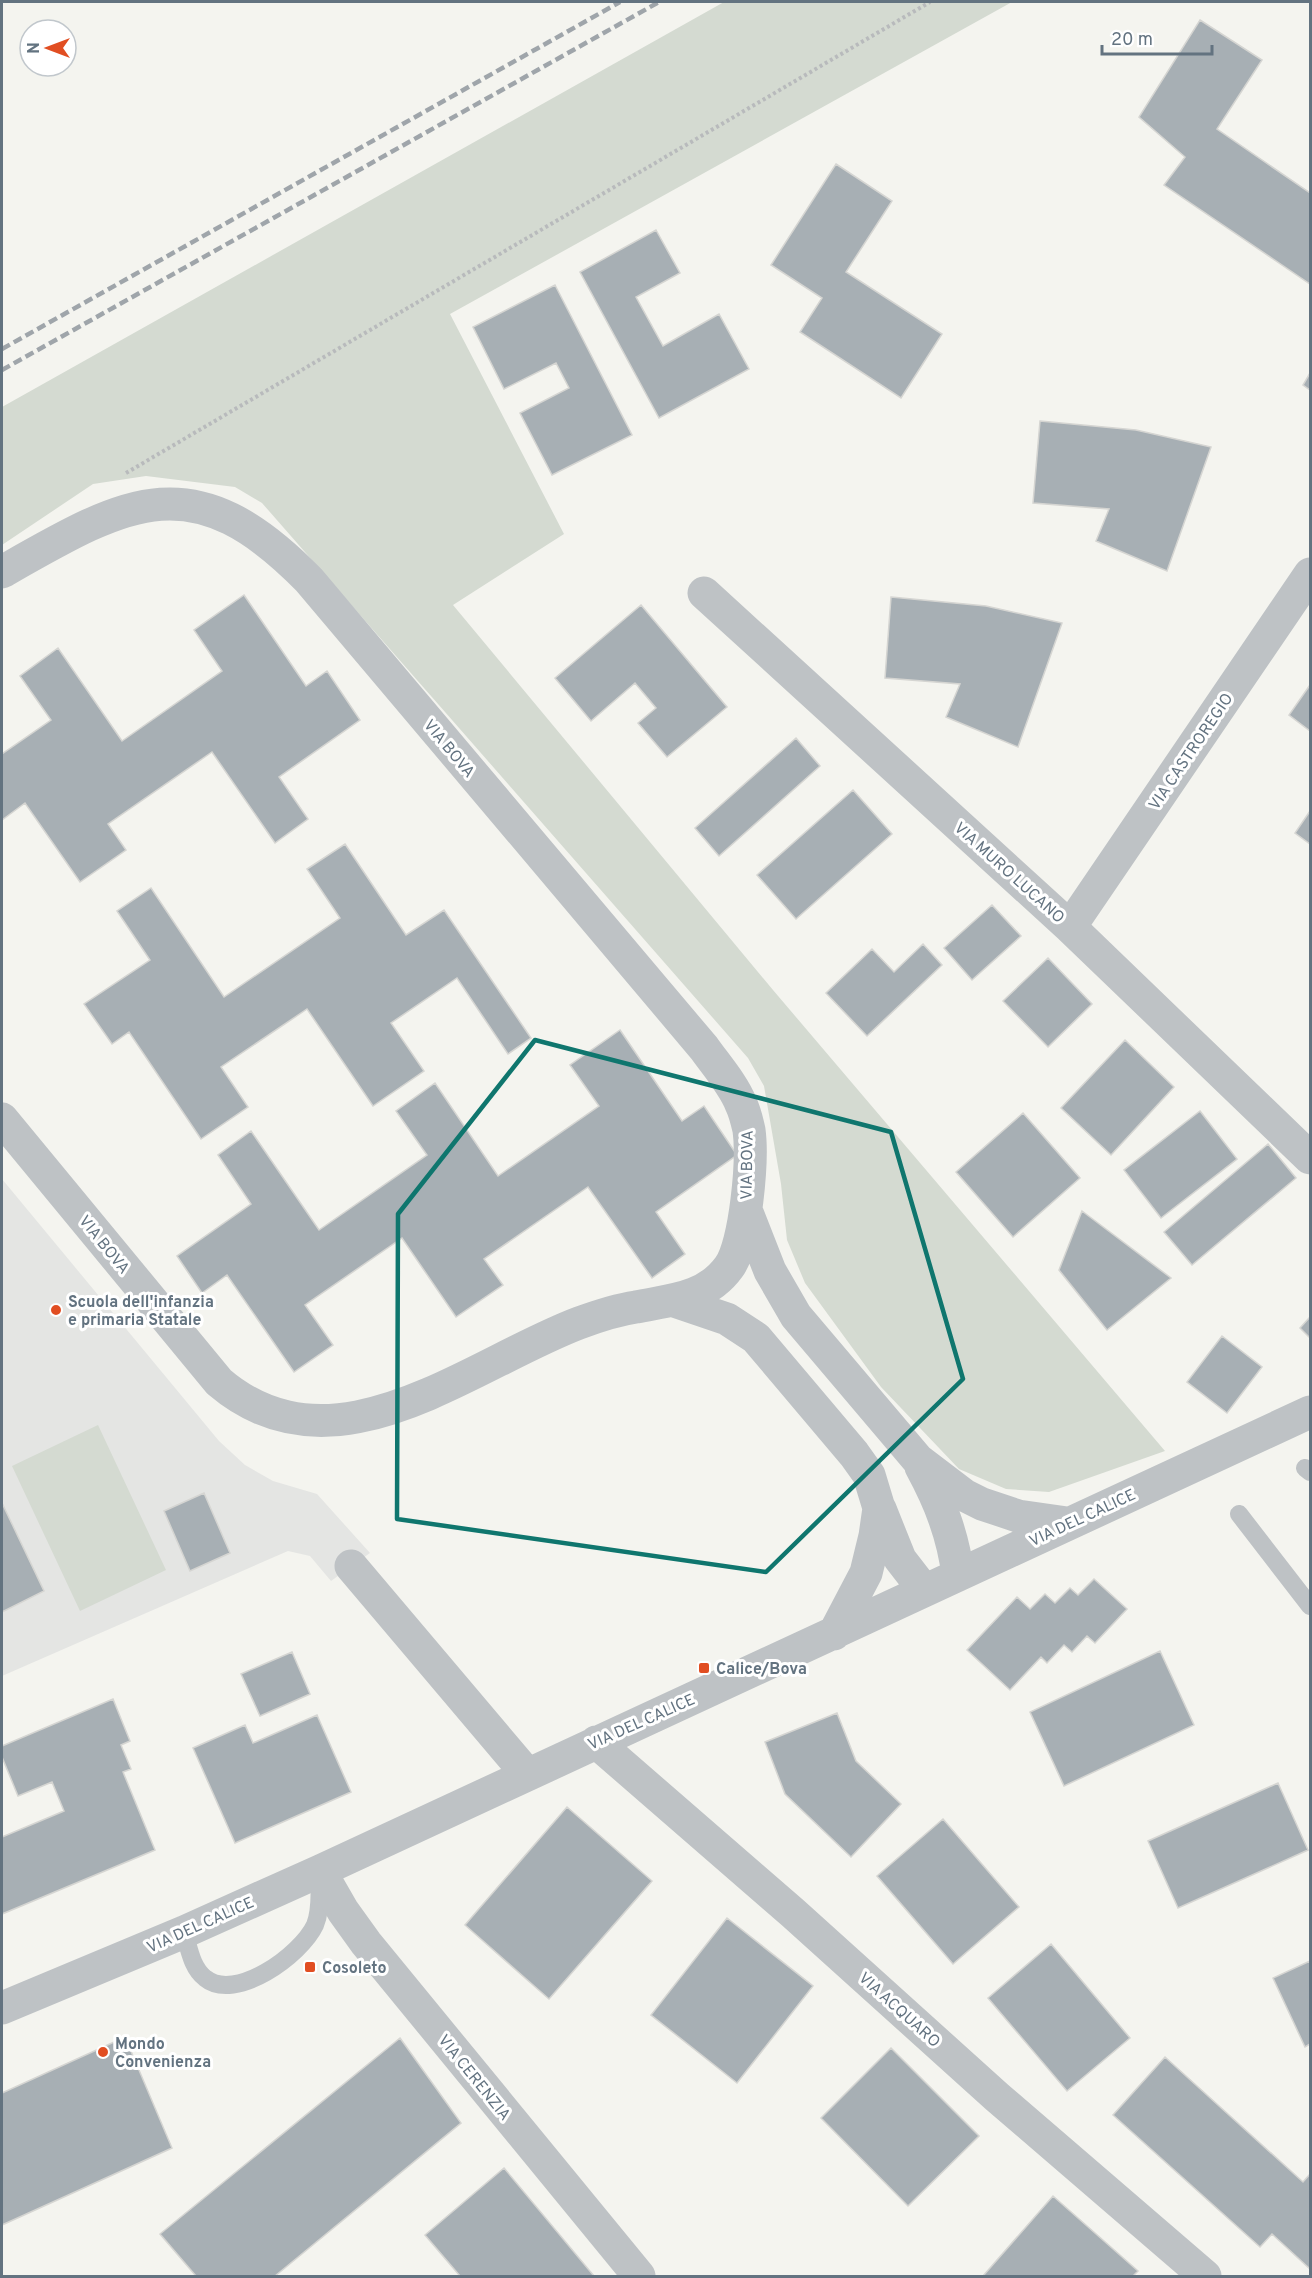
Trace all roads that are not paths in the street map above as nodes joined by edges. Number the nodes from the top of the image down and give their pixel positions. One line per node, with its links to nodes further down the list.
1 (2, 572): 7 (street, VIA BOVA)
2 (1311, 574): 4 (street, VIA CASTROREGIO)
3 (704, 593): 4 (street, VIA MURO LUCANO)
4 (1070, 927): 6 (street, VIA MURO LUCANO)
5 (2, 1119): 8 (street, VIA BOVA)
6 (1311, 1158)
7 (745, 1210): 8 (street, VIA BOVA); 10 (street, VIA BOVA)
8 (674, 1301): 11 (street, VIA BOVA)
9 (1311, 1412): 13 (street, VIA DEL CALICE)
10 (918, 1460): 13 (street, VIA BOVA); 15 (street, VIA BOVA)
11 (879, 1508): 16 (street, VIA BOVA); 18 (street, VIA BOVA)
12 (1239, 1514): 17 (lane)
13 (1067, 1523): 15 (street, VIA DEL CALICE)
14 (351, 1566): 20 (street)
15 (958, 1575): 16 (street, VIA DEL CALICE)
16 (924, 1590): 18 (street, VIA DEL CALICE)
17 (1311, 1606)
18 (834, 1634): 19 (street, VIA DEL CALICE)
19 (596, 1742): 20 (street, VIA DEL CALICE); 25 (street, VIA ACQUARO)
20 (527, 1774): 21 (street, VIA DEL CALICE)
21 (320, 1870): 22 (street, VIA DEL CALICE); 22 (lane); 24 (street, VIA CERENZIA)
22 (184, 1932): 23 (street, VIA DEL CALICE)
23 (2, 2007)
24 (639, 2277)
25 (1204, 2277)

